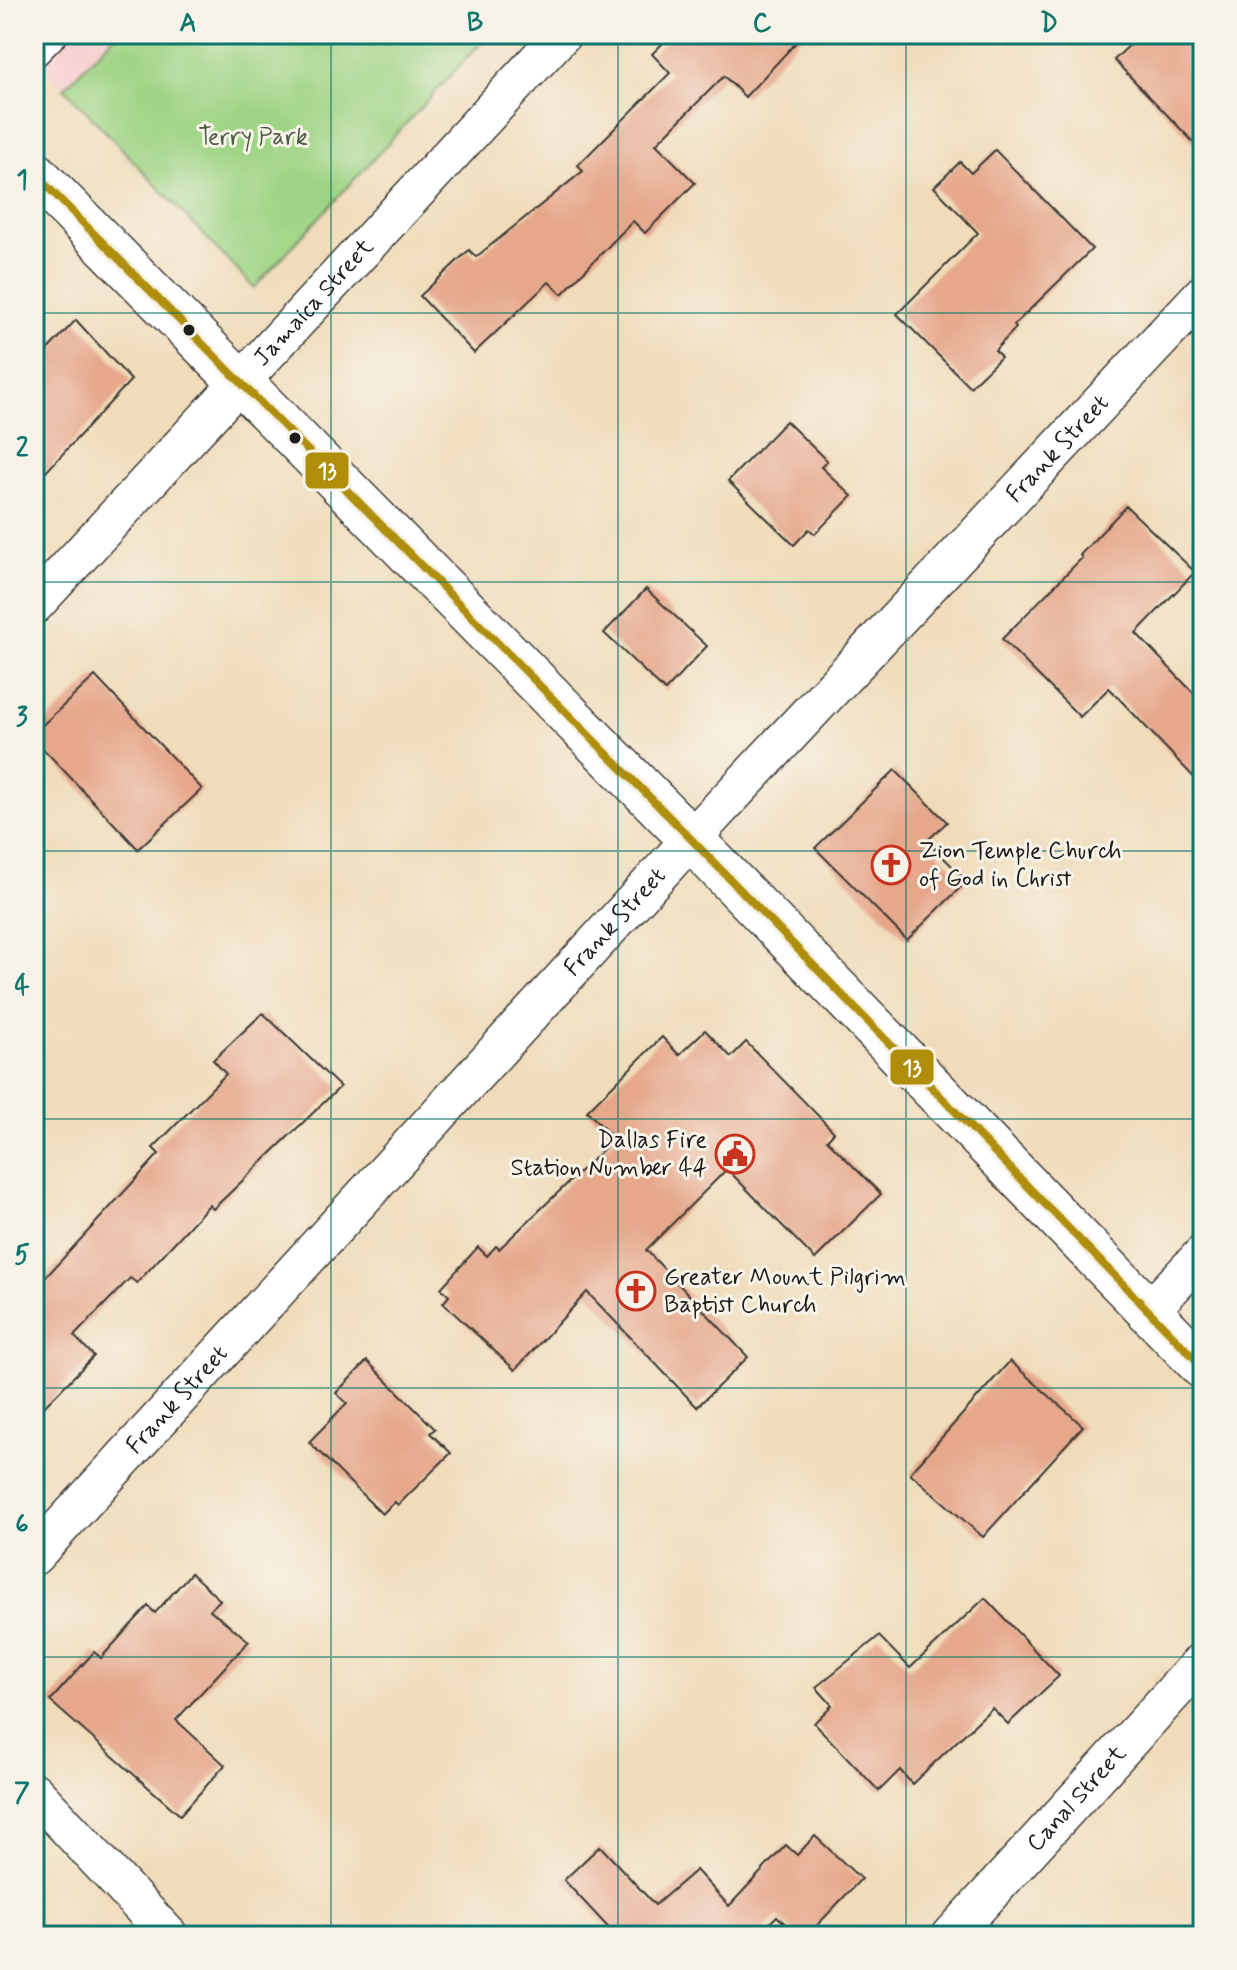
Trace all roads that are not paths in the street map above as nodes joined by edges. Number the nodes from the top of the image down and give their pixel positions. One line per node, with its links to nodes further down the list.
1 (59, 34): 3 (lane)
2 (562, 34): 6 (street, Jamaica Street)
3 (34, 59)
4 (34, 173): 6 (street)
5 (1203, 294): 8 (street, Frank Street)
6 (241, 381): 7 (street, Jamaica Street); 8 (street)
7 (34, 605)
8 (691, 839): 10 (street); 12 (street, Frank Street)
9 (1203, 1254): 10 (street)
10 (1149, 1311): 11 (street)
11 (1203, 1367)
12 (34, 1556)
13 (1203, 1660): 16 (street, Canal Street)
14 (34, 1792): 15 (street)
15 (169, 1936)
16 (951, 1936)

